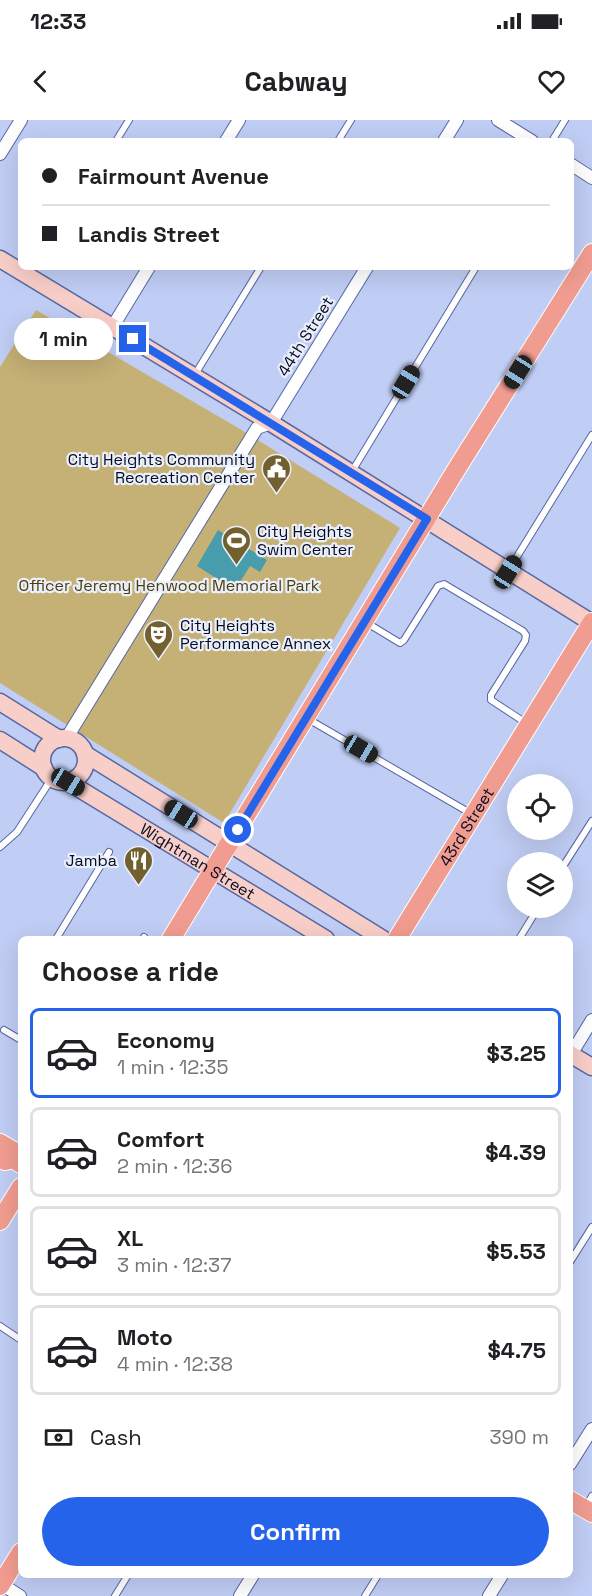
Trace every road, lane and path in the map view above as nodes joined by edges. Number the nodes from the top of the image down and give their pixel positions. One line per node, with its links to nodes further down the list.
1 (21, 120): 14 (street)
2 (129, 120): 8 (lane)
3 (239, 120): 9 (street)
4 (351, 120): 10 (lane)
5 (457, 120): 11 (street)
6 (498, 120): 12 (street)
7 (565, 120): 13 (lane)
8 (118, 138)
9 (228, 138)
10 (340, 138)
11 (446, 138)
12 (527, 138)
13 (554, 138)
14 (0, 154)
15 (574, 166): 16 (street)
16 (592, 178)
17 (592, 253): 30 (main road)
18 (0, 259): 19 (main road)
19 (18, 266)
20 (147, 270): 25 (street)
21 (259, 270): 26 (lane)
22 (365, 270): 27 (street, 44th Street)
23 (474, 270): 29 (lane)
24 (35, 272): 25 (main road)
25 (113, 326): 26 (main road)
26 (194, 377): 27 (main road)
27 (271, 423): 29 (main road); 37 (street, 44th Street)
28 (592, 435): 31 (lane)
29 (350, 473): 30 (main road)
30 (427, 519): 31 (main road); 32 (main road)
31 (508, 572): 33 (main road)
32 (364, 621): 35 (main road); 36 (lane)
33 (592, 623): 36 (main road, 43rd Street)
34 (0, 702): 37 (main road, Wightman Street)
35 (306, 717): 41 (lane); 43 (main road)
36 (529, 725): 41 (main road, 43rd Street)
37 (63, 739): 39 (main road, Wightman Street); 40 (main road)
38 (0, 740): 40 (main road, Wightman Street)
39 (85, 754): 40 (main road); 43 (main road, Wightman Street)
40 (55, 776): 44 (lane); 47 (main road, Wightman Street)
41 (473, 815): 53 (main road, 43rd Street)
42 (592, 821): 46 (lane)
43 (229, 844): 47 (main road); 52 (main road, Wightman Street)
44 (0, 847)
45 (109, 852): 49 (lane)
46 (572, 852)
47 (213, 870): 50 (main road); 51 (main road, Wightman Street)
48 (532, 918): 54 (lane)
49 (58, 936)
50 (173, 936)
51 (321, 936)
52 (378, 936)
53 (399, 936)
54 (521, 936)
55 (592, 1020): 58 (street)
56 (4, 1030): 57 (lane)
57 (18, 1038)
58 (573, 1050)
59 (573, 1057): 60 (main road)
60 (592, 1067)
61 (0, 1143): 62 (main road)
62 (11, 1160)
63 (18, 1192): 64 (main road)
64 (0, 1221)
65 (592, 1227): 66 (lane)
66 (573, 1257)
67 (0, 1326): 68 (lane)
68 (18, 1338)
69 (592, 1429): 70 (street)
70 (573, 1459)
71 (18, 1557): 76 (main road)
72 (126, 1578): 78 (lane)
73 (251, 1578): 79 (street)
74 (376, 1578): 80 (lane)
75 (500, 1578): 81 (street)
76 (0, 1584): 77 (street)
77 (20, 1596)
78 (115, 1596)
79 (240, 1596)
80 (365, 1596)
81 (489, 1596)

